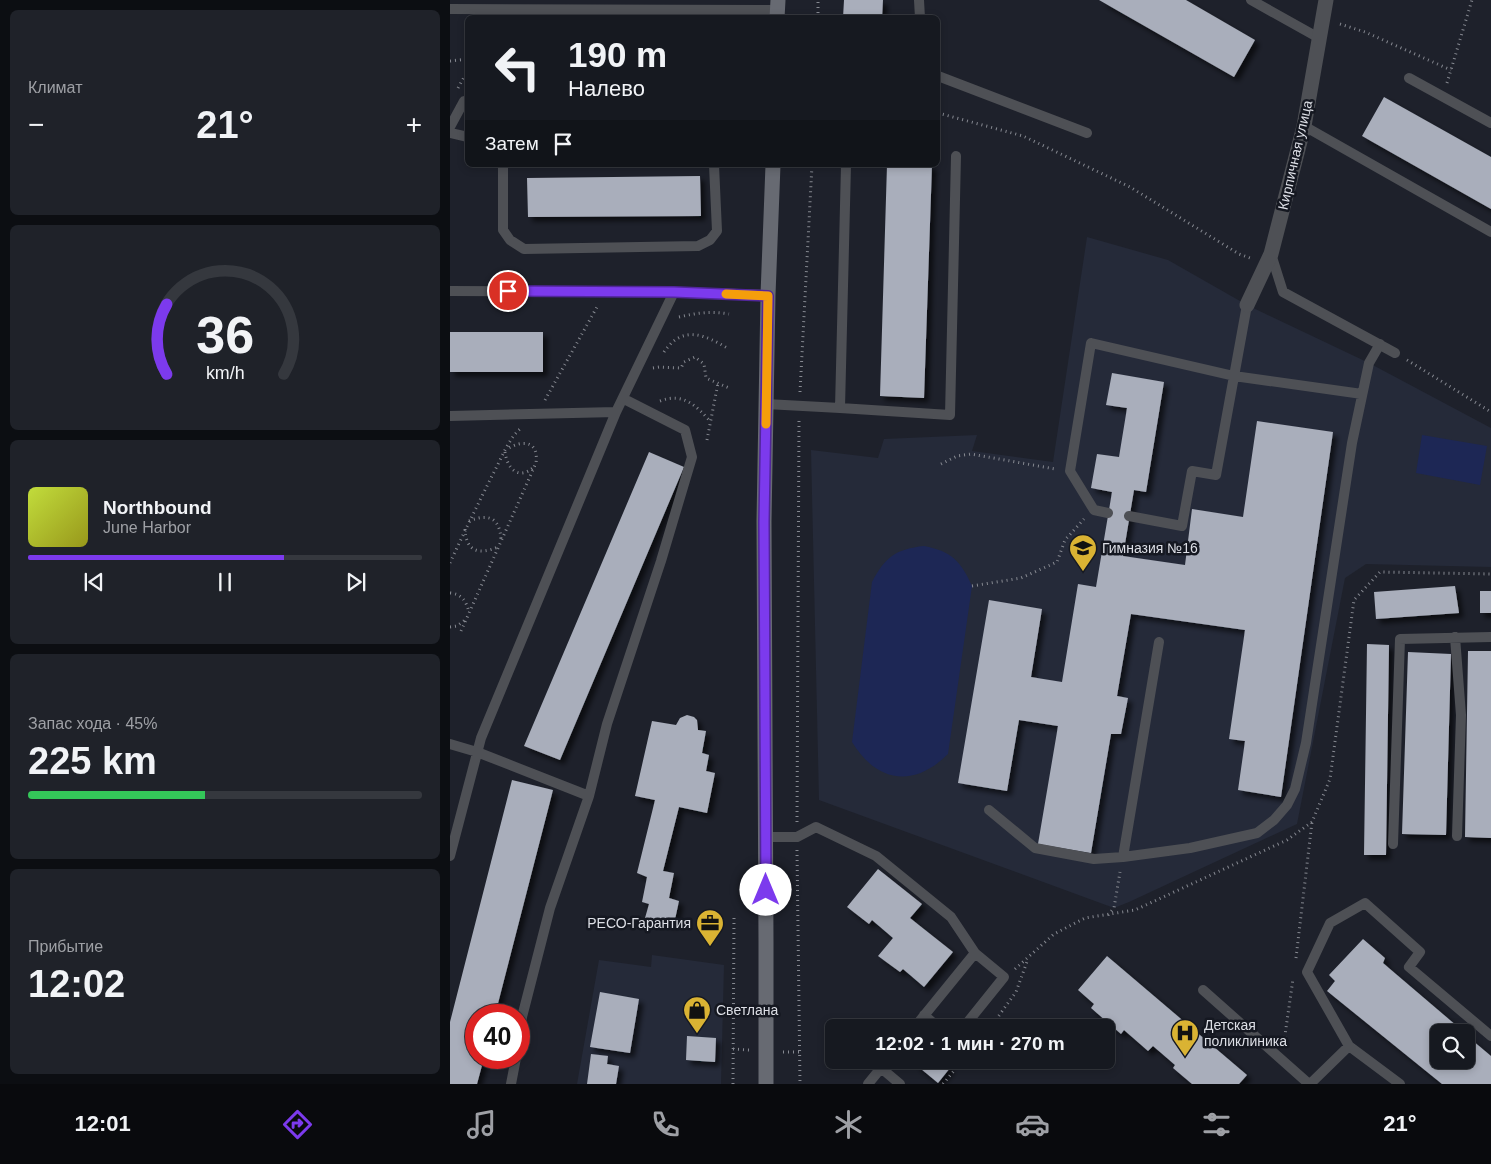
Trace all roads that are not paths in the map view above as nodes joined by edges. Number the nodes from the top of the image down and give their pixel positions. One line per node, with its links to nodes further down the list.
1 (919, 0): 6 (lane)
2 (1251, 0): 7 (lane)
3 (1326, 0): 7 (street, Кирпичная улица)
4 (450, 9): 5 (lane)
5 (778, 9)
6 (920, 15)
7 (1319, 38): 12 (street, Кирпичная улица)
8 (940, 77): 15 (lane)
9 (1409, 78): 11 (lane)
10 (465, 101): 13 (lane)
11 (1491, 123)
12 (1304, 126): 22 (lane); 23 (street, Кирпичная улица)
13 (450, 127)
14 (450, 133): 16 (lane)
15 (1087, 133)
16 (465, 136)
17 (956, 156): 34 (lane)
18 (504, 167): 19 (lane)
19 (714, 167)
20 (773, 167): 26 (street)
21 (846, 167): 34 (lane)
22 (1491, 232)
23 (1269, 259): 27 (street, Кирпичная улица); 28 (lane)
24 (450, 291): 25 (lane)
25 (674, 292): 26 (lane); 32 (lane)
26 (768, 296): 33 (street)
27 (1247, 305): 30 (lane)
28 (1380, 344): 29 (lane); 31 (lane)
29 (1395, 353)
30 (1234, 376): 31 (lane); 37 (lane); 38 (lane)
31 (1362, 394): 50 (lane)
32 (624, 399): 35 (lane); 44 (lane)
33 (766, 404): 34 (lane); 47 (street)
34 (840, 408)
35 (616, 412): 36 (lane); 43 (lane)
36 (450, 416)
37 (1108, 513)
38 (1129, 516)
39 (1454, 637): 40 (lane); 46 (lane); 48 (lane)
40 (1491, 637)
41 (1159, 642): 50 (lane)
42 (450, 744): 43 (lane)
43 (477, 752): 44 (lane); 49 (lane)
44 (589, 796): 53 (lane)
45 (989, 810): 50 (lane)
46 (1457, 836)
47 (766, 837): 51 (lane); 64 (street)
48 (1393, 844)
49 (450, 856)
50 (1123, 857)
51 (975, 953): 54 (lane); 57 (lane)
52 (1203, 990): 67 (lane)
53 (526, 1004)
54 (924, 1015): 55 (lane); 56 (lane)
55 (921, 1019)
56 (929, 1019)
57 (970, 1019)
58 (1491, 1036): 59 (lane)
59 (1349, 1046): 67 (lane); 68 (lane)
60 (514, 1069): 63 (lane)
61 (880, 1069): 65 (lane)
62 (888, 1069): 66 (lane)
63 (511, 1084)
64 (766, 1084)
65 (868, 1084)
66 (900, 1084)
67 (1310, 1084)
68 (1400, 1084)

